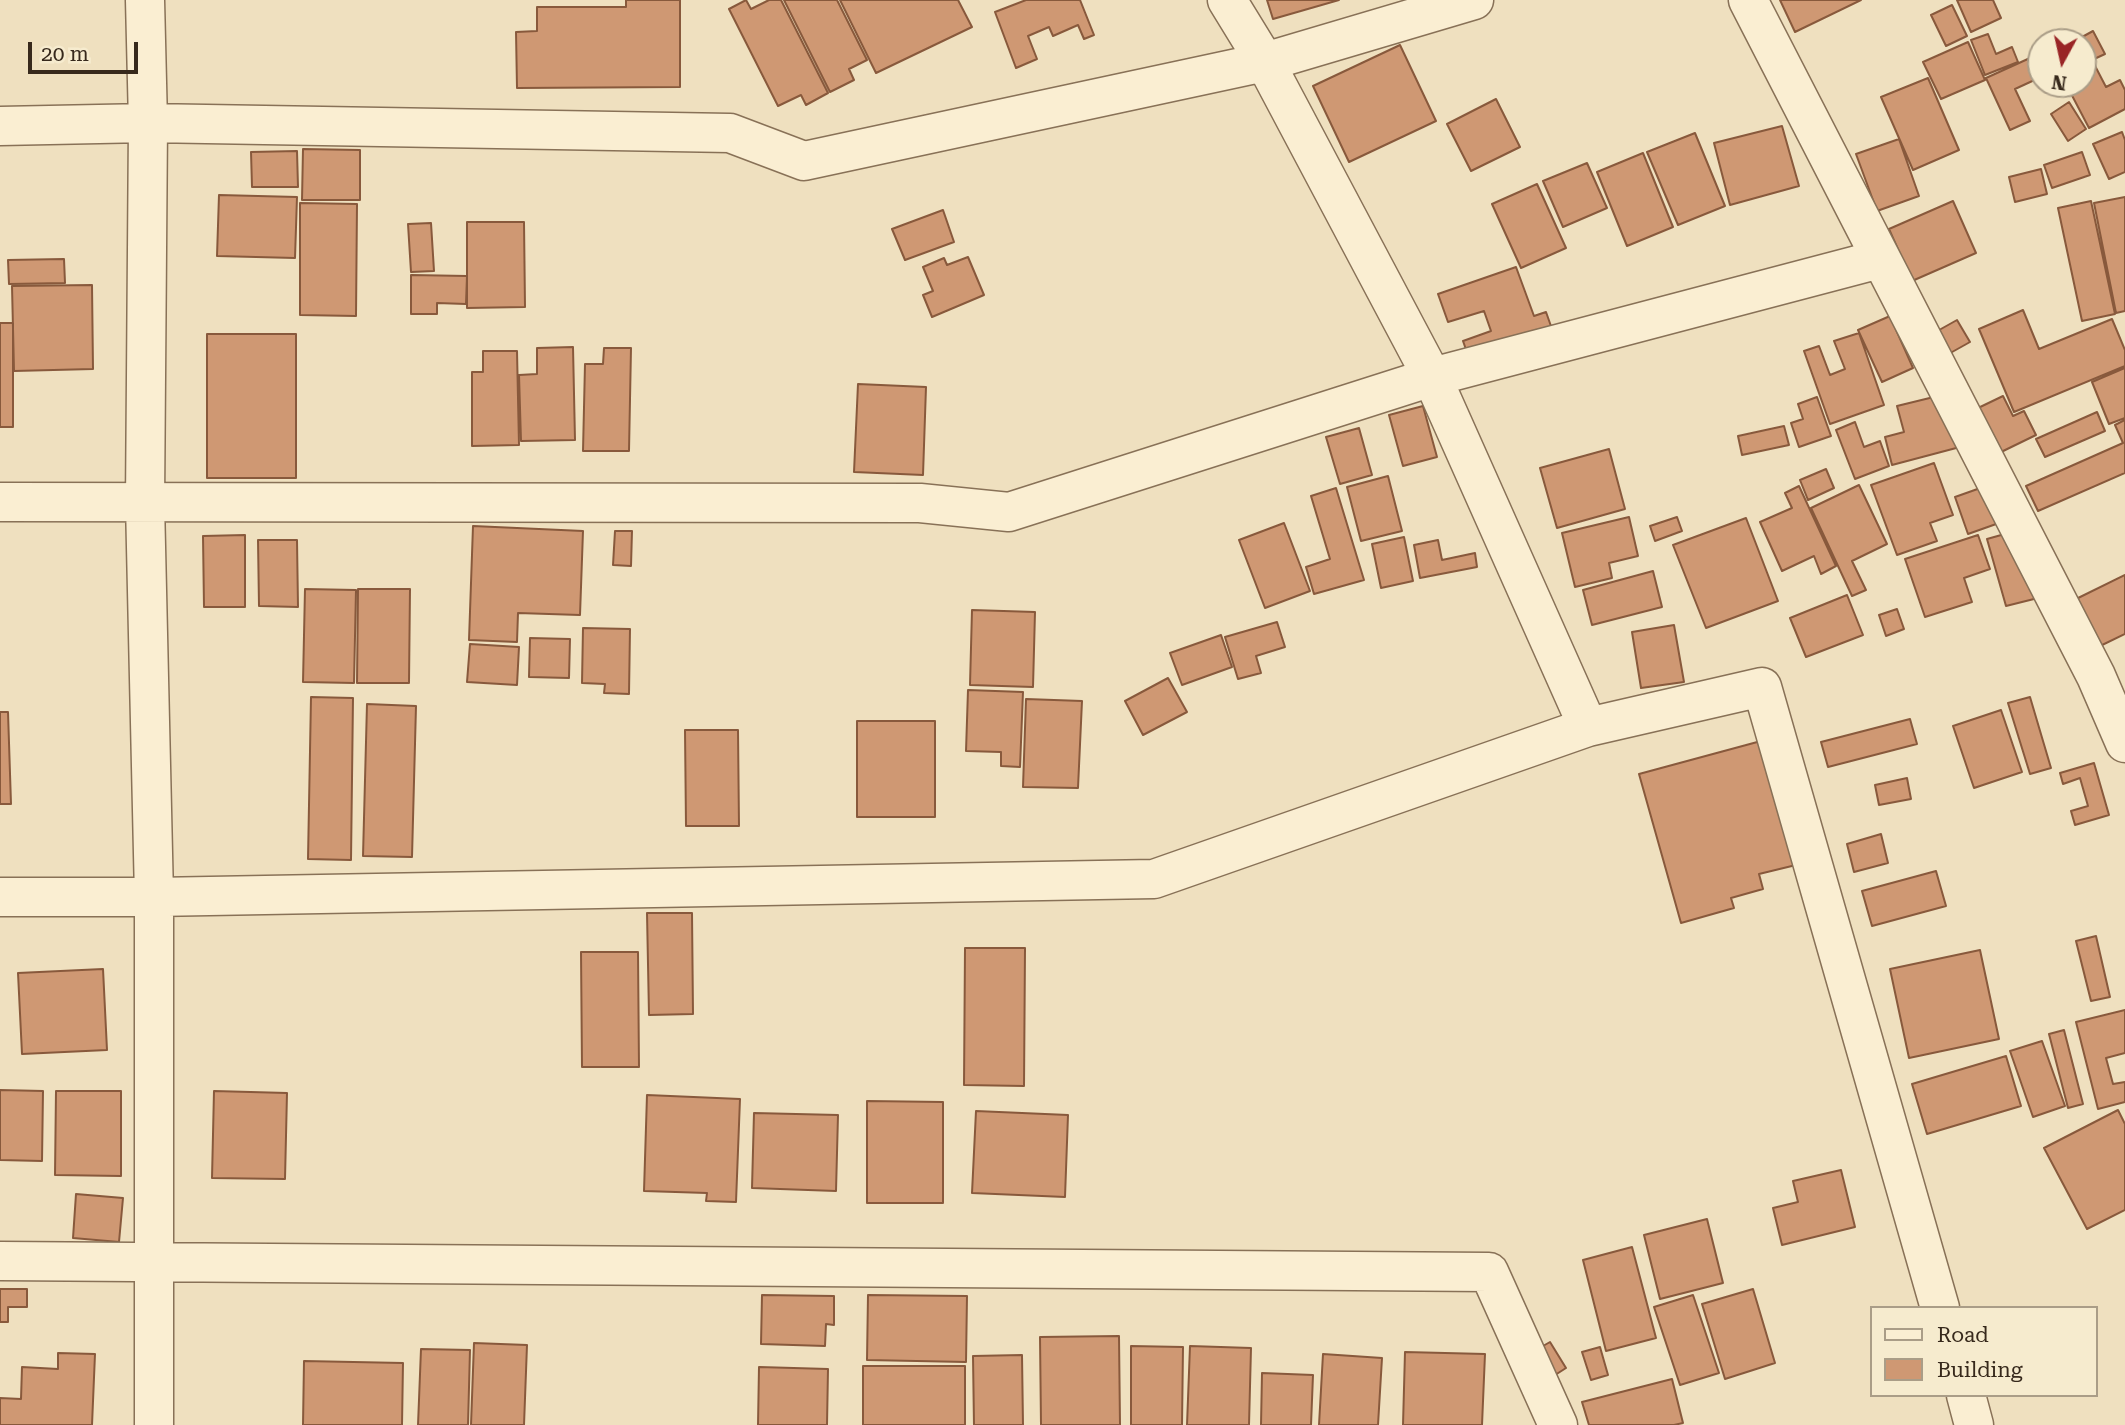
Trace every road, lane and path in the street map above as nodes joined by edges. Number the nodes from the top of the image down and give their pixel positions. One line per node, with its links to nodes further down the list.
1 (145, 0): 6 (street)
2 (1227, 0): 5 (street)
3 (1474, 0): 5 (street)
4 (1748, 0): 8 (street)
5 (1265, 62): 6 (street); 9 (street)
6 (148, 123): 7 (street); 11 (street)
7 (0, 126)
8 (1880, 259): 9 (street); 13 (street)
9 (1432, 377): 11 (street); 12 (street)
10 (0, 502): 11 (street)
11 (145, 503): 15 (street)
12 (1588, 727): 15 (street); 18 (street)
13 (2125, 743)
14 (0, 897): 15 (street)
15 (154, 897): 17 (street)
16 (0, 1261): 17 (street)
17 (152, 1263): 20 (street); 21 (street)
18 (1939, 1306)
19 (1967, 1397): 22 (street)
20 (153, 1425)
21 (1558, 1425)
22 (1974, 1425)

